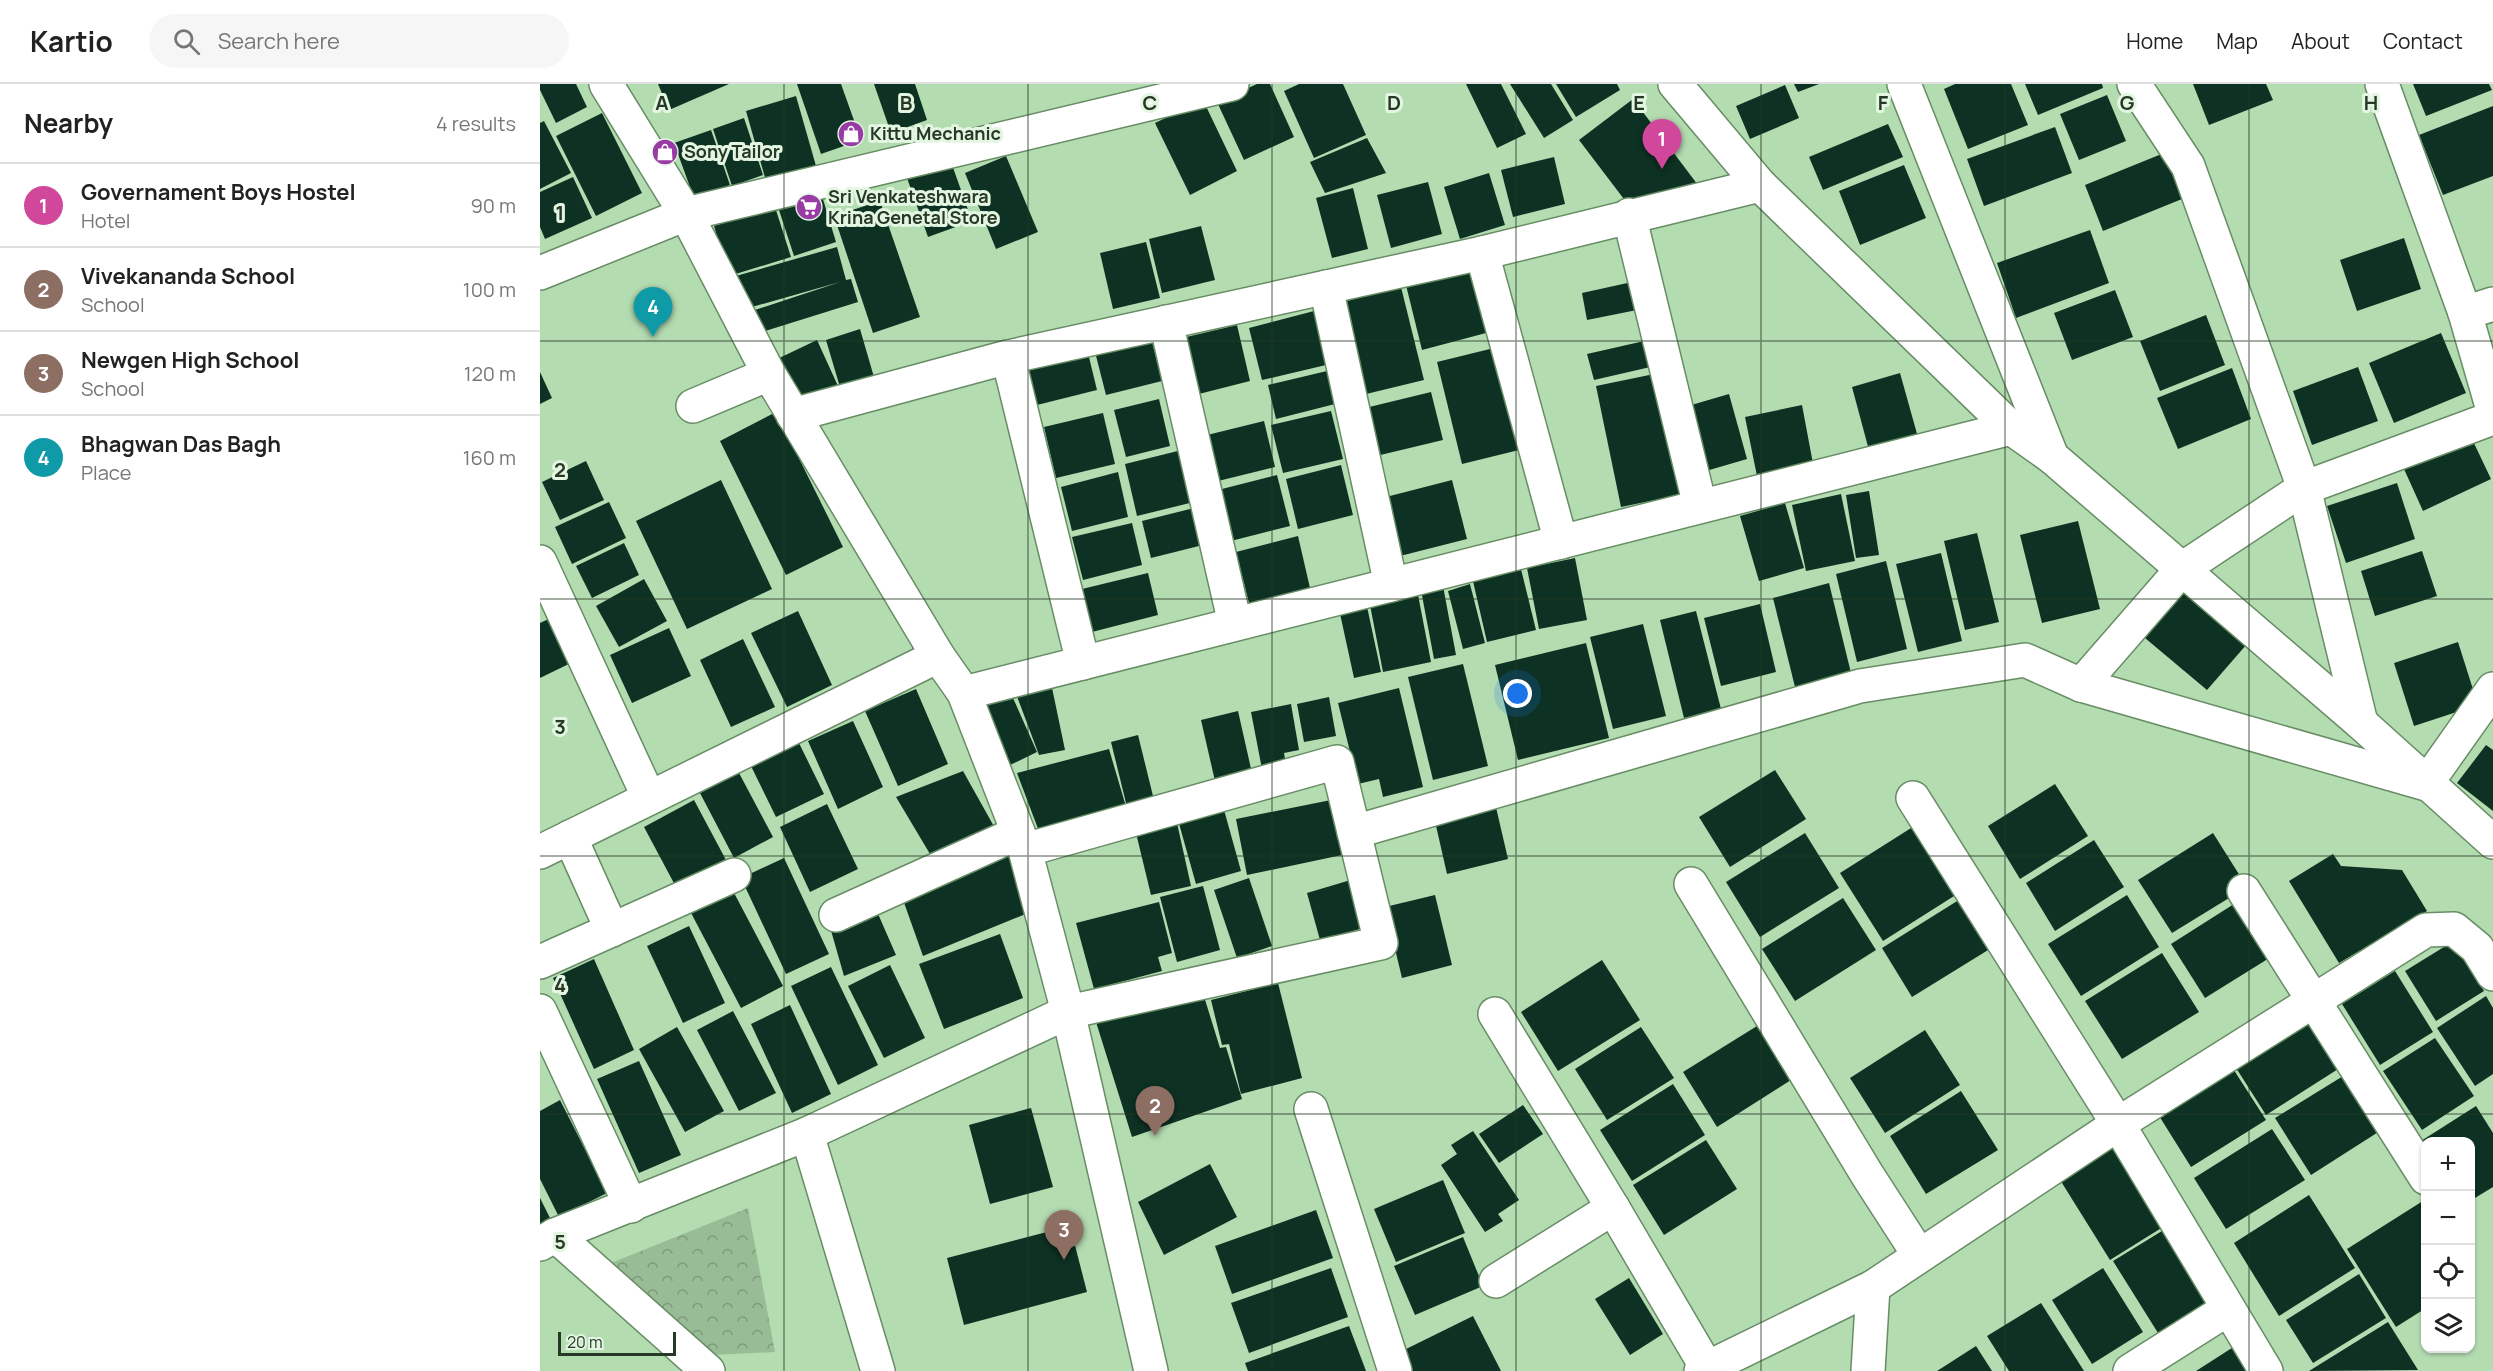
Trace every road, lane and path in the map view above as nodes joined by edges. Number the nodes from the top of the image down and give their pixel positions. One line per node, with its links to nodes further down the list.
1 (606, 84): 8 (street)
2 (1232, 84): 8 (street)
3 (1675, 84): 7 (street)
4 (1904, 84): 22 (street)
5 (2134, 84): 23 (street)
6 (2382, 84): 13 (street)
7 (1760, 185): 9 (street); 21 (street)
8 (686, 214): 11 (street); 16 (street)
9 (1629, 215): 10 (street); 24 (street)
10 (1482, 252): 12 (street); 25 (street)
11 (540, 273)
12 (1326, 287): 14 (street); 28 (street)
13 (2479, 308): 18 (street)
14 (1166, 322): 15 (street); 29 (street)
15 (1008, 357): 19 (street); 31 (street)
16 (769, 374): 17 (street); 19 (street)
17 (693, 406)
18 (2493, 410)
19 (793, 415): 30 (street)
20 (2493, 418): 23 (street)
21 (2011, 428): 22 (street); 24 (street)
22 (2052, 457): 27 (street)
23 (2304, 489): 27 (street); 35 (street)
24 (1700, 506): 25 (street)
25 (1561, 542): 28 (street)
26 (540, 562): 37 (street)
27 (2182, 569): 32 (street); 35 (street)
28 (1391, 585): 29 (street)
29 (1235, 624): 31 (street)
30 (938, 656): 34 (street); 37 (street)
31 (1083, 663): 34 (street)
32 (2080, 685): 36 (street); 39 (street)
33 (2493, 689): 36 (street)
34 (964, 693): 41 (street)
35 (2361, 723): 36 (street)
36 (2426, 784): 42 (street)
37 (649, 798): 40 (street)
38 (1913, 798): 56 (street)
39 (1354, 832): 41 (street); 53 (street)
40 (570, 837): 43 (street); 48 (street)
41 (1022, 841): 47 (street); 53 (street)
42 (2493, 842)
43 (540, 852)
44 (734, 875): 48 (street)
45 (1691, 884): 62 (street)
46 (2244, 891): 51 (street)
47 (836, 915)
48 (612, 930): 49 (street)
49 (540, 962)
50 (2493, 974): 51 (street)
51 (2313, 1001): 56 (street); 58 (street)
52 (540, 1011): 59 (street)
53 (1068, 1012): 57 (street); 69 (street)
54 (1495, 1014): 60 (street)
55 (1311, 1109): 70 (street)
56 (2118, 1124): 62 (street); 65 (street)
57 (807, 1134): 59 (street); 68 (street)
58 (2421, 1170)
59 (631, 1206): 61 (street)
60 (1614, 1208): 63 (street); 66 (street)
61 (548, 1240): 67 (street)
62 (1919, 1255): 64 (street)
63 (1496, 1281)
64 (1873, 1287): 66 (street); 71 (street)
65 (2228, 1309): 72 (street); 73 (street)
66 (1704, 1369)
67 (708, 1371)
68 (878, 1371)
69 (1152, 1371)
70 (1395, 1371)
71 (1868, 1371)
72 (2130, 1371)
73 (2266, 1371)

